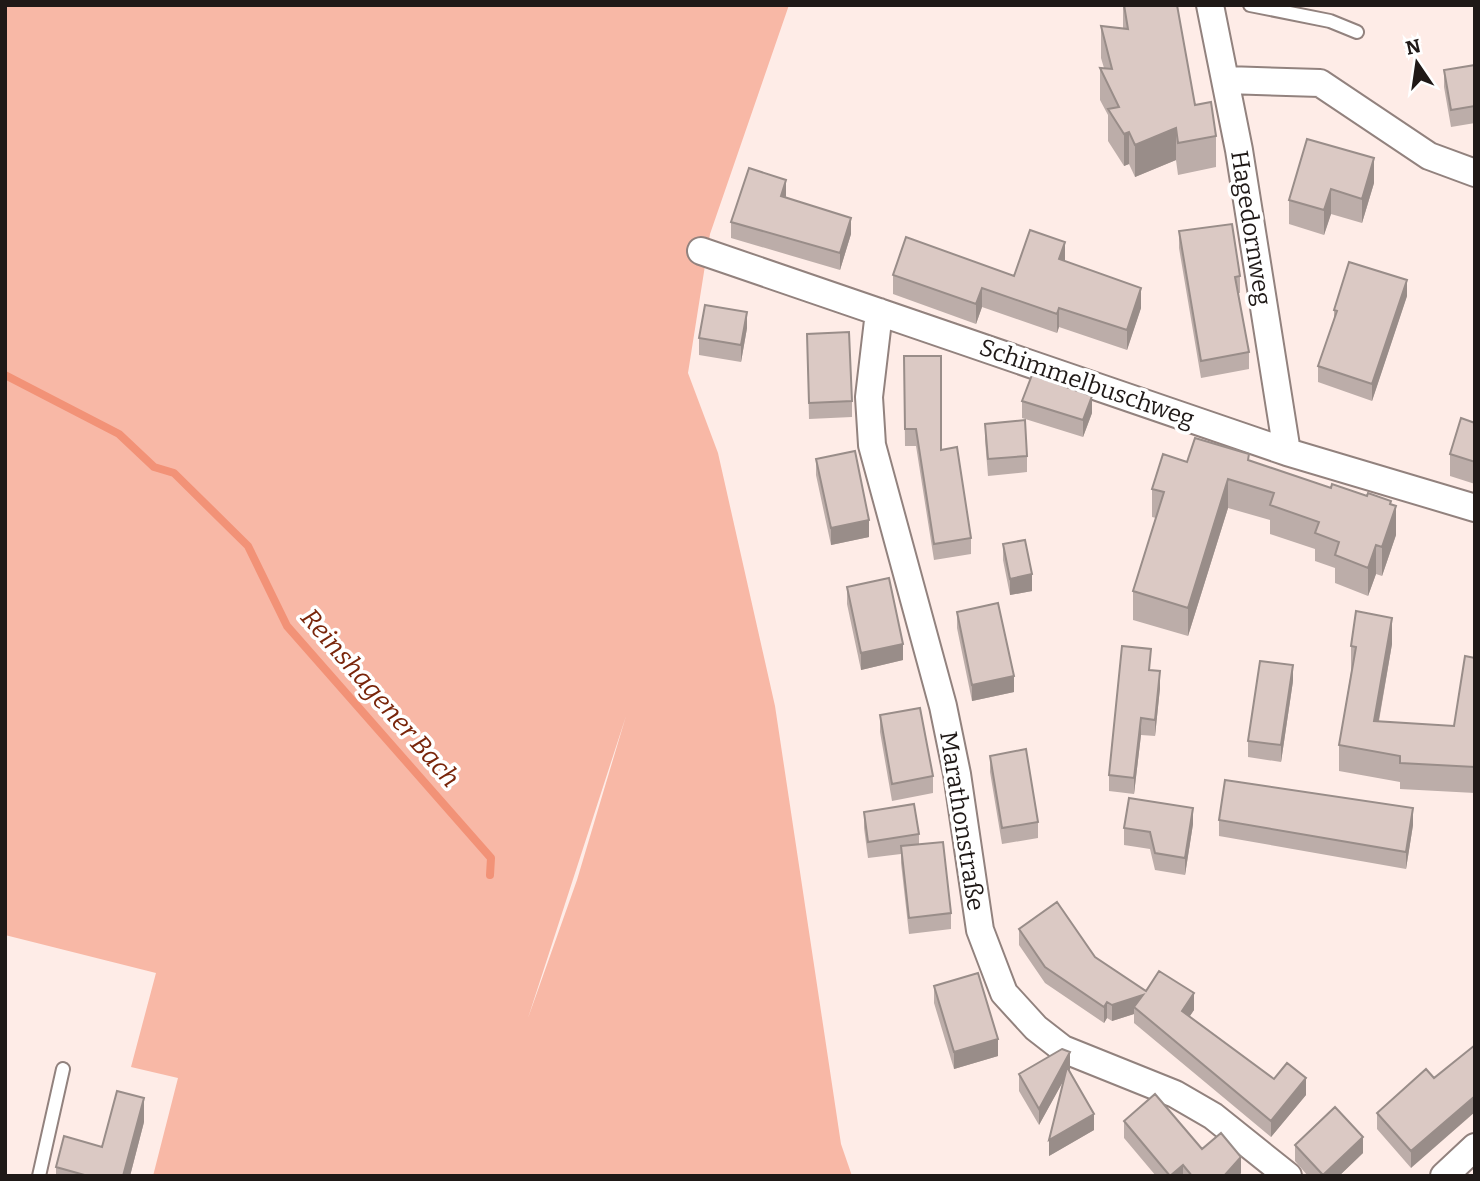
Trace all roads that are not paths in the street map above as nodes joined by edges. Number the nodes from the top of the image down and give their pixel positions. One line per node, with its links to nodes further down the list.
1 (1210, 5): 5 (street, Hagedornweg)
2 (1250, 5): 3 (lane)
3 (1298, 10): 4 (lane)
4 (1357, 32)
5 (1226, 80): 6 (street); 9 (street, Hagedornweg)
6 (1475, 173)
7 (701, 251): 8 (street, Schimmelbuschweg)
8 (879, 312): 9 (street, Schimmelbuschweg); 14 (street, Marathonstraße)
9 (1287, 452): 10 (street, Schimmelbuschweg)
10 (1475, 508)
11 (63, 1069): 13 (lane)
12 (1475, 1147): 15 (street)
13 (39, 1176)
14 (1288, 1176)
15 (1444, 1176)

